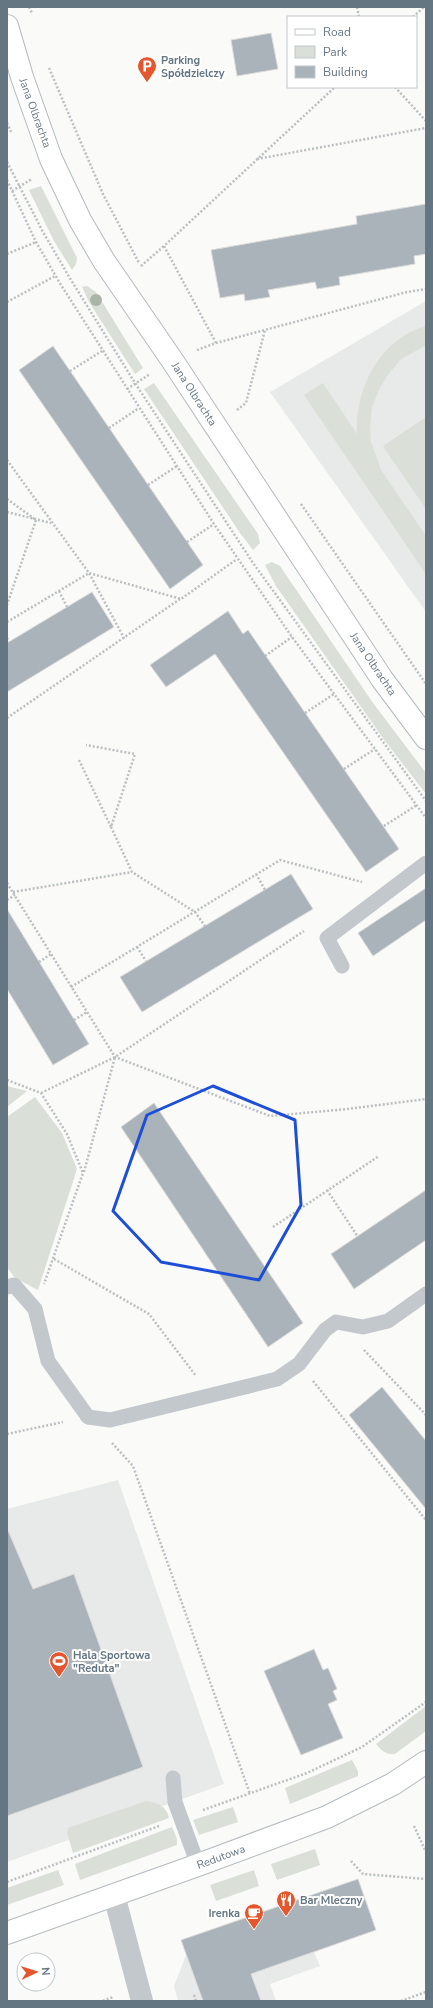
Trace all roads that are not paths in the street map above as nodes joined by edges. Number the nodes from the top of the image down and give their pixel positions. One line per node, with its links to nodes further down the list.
1 (7, 26): 2 (street, Jana Olbrachta)
2 (426, 738)
3 (426, 863): 4 (lane)
4 (342, 966)
5 (7, 1287): 6 (lane)
6 (426, 1294)
7 (426, 1762): 9 (street, Redutowa)
8 (173, 1778): 9 (lane)
9 (198, 1865): 10 (street, Redutowa)
10 (114, 1896): 11 (street, Redutowa); 12 (street)
11 (7, 1932)
12 (142, 2001)

